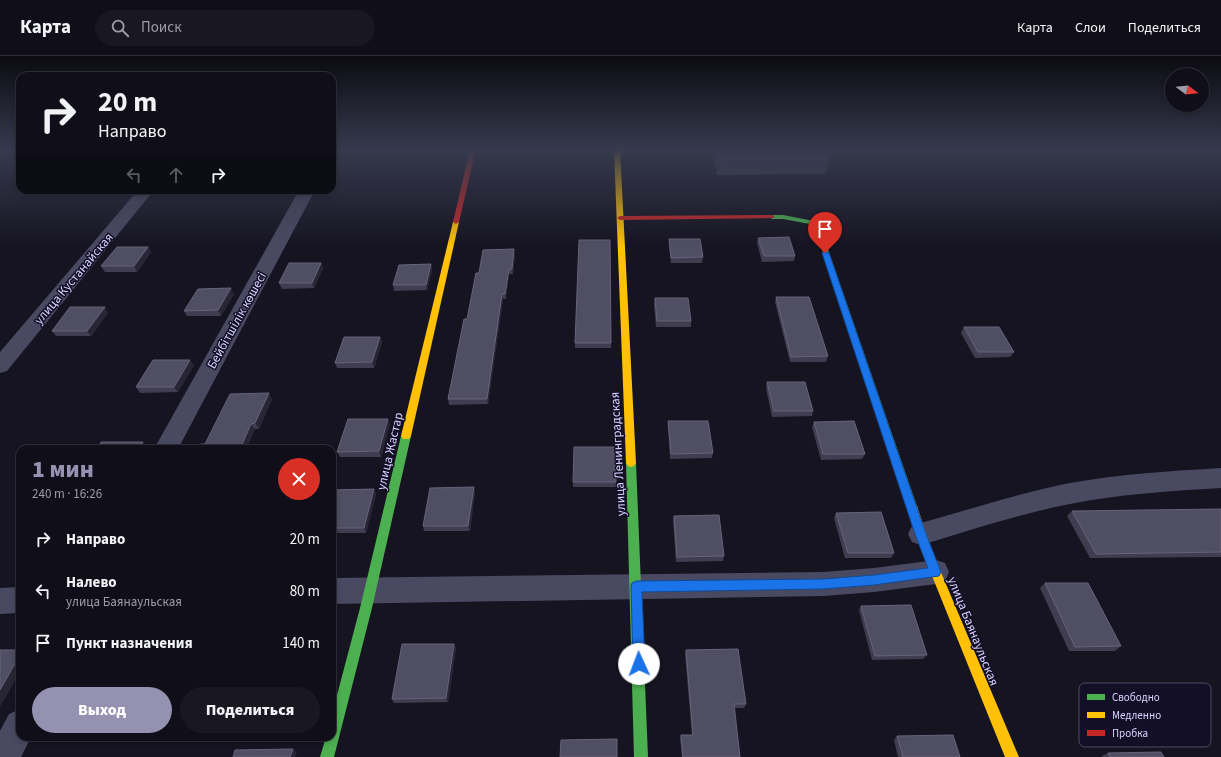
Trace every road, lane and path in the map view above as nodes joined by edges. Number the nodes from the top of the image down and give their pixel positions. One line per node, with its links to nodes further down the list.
1 (465, 182): 12 (street, улица Жастар)
2 (618, 182): 5 (street, улица Ленинградская)
3 (143, 194): 6 (street, улица Кустанайская)
4 (305, 194): 7 (street, Бейбітшілік көшесі)
5 (620, 218): 9 (street, улица Баянаульская); 11 (street, улица Ленинградская)
6 (0, 366)
7 (168, 445)
8 (1221, 478): 9 (street)
9 (921, 534): 10 (street, улица Баянаульская)
10 (936, 572): 11 (street); 22 (street, улица Баянаульская)
11 (636, 586): 12 (street); 21 (street, улица Ленинградская)
12 (370, 590): 13 (street); 16 (street, улица Жастар)
13 (336, 592)
14 (16, 600): 15 (street)
15 (0, 601)
16 (336, 725)
17 (16, 733): 19 (street)
18 (332, 741): 20 (street, улица Жастар)
19 (4, 757)
20 (328, 757)
21 (641, 757)
22 (1012, 757)

